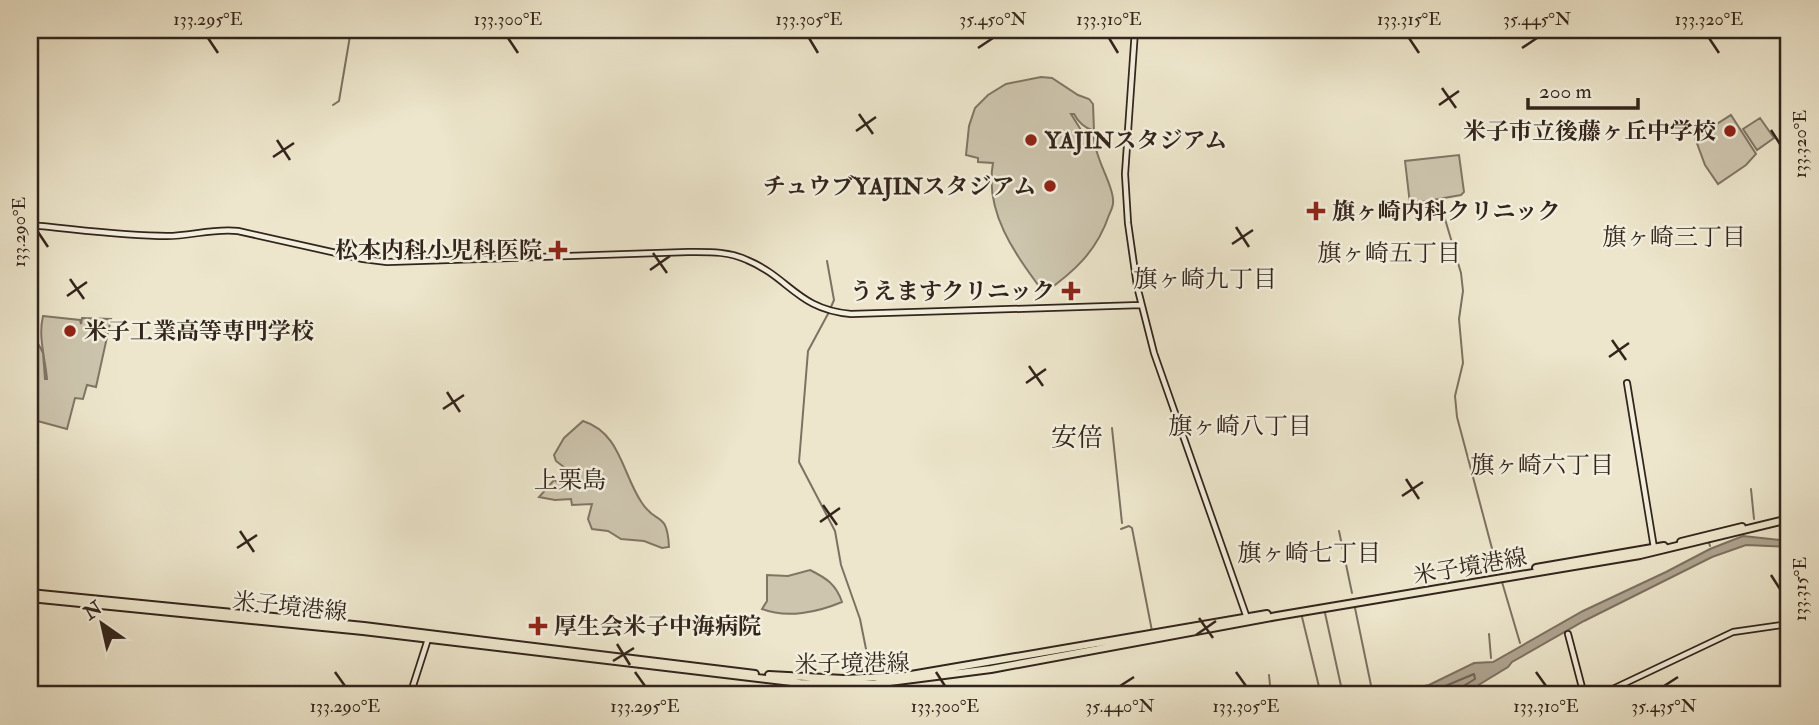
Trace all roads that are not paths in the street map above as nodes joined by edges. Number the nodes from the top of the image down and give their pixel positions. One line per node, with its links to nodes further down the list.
1 (1135, 30): 3 (street)
2 (30, 225): 3 (street)
3 (1141, 305): 8 (street)
4 (1627, 383): 6 (street)
5 (1789, 517): 6 (main road, 米子境港線)
6 (1654, 550): 8 (main road, 米子境港線)
7 (30, 596): 8 (main road, 米子境港線); 11 (main road, 米子境港線)
8 (1247, 620): 11 (main road, 米子境港線)
9 (1789, 624): 14 (street)
10 (1568, 634): 13 (street)
11 (428, 639): 12 (street)
12 (410, 695)
13 (1584, 695)
14 (1600, 695)

